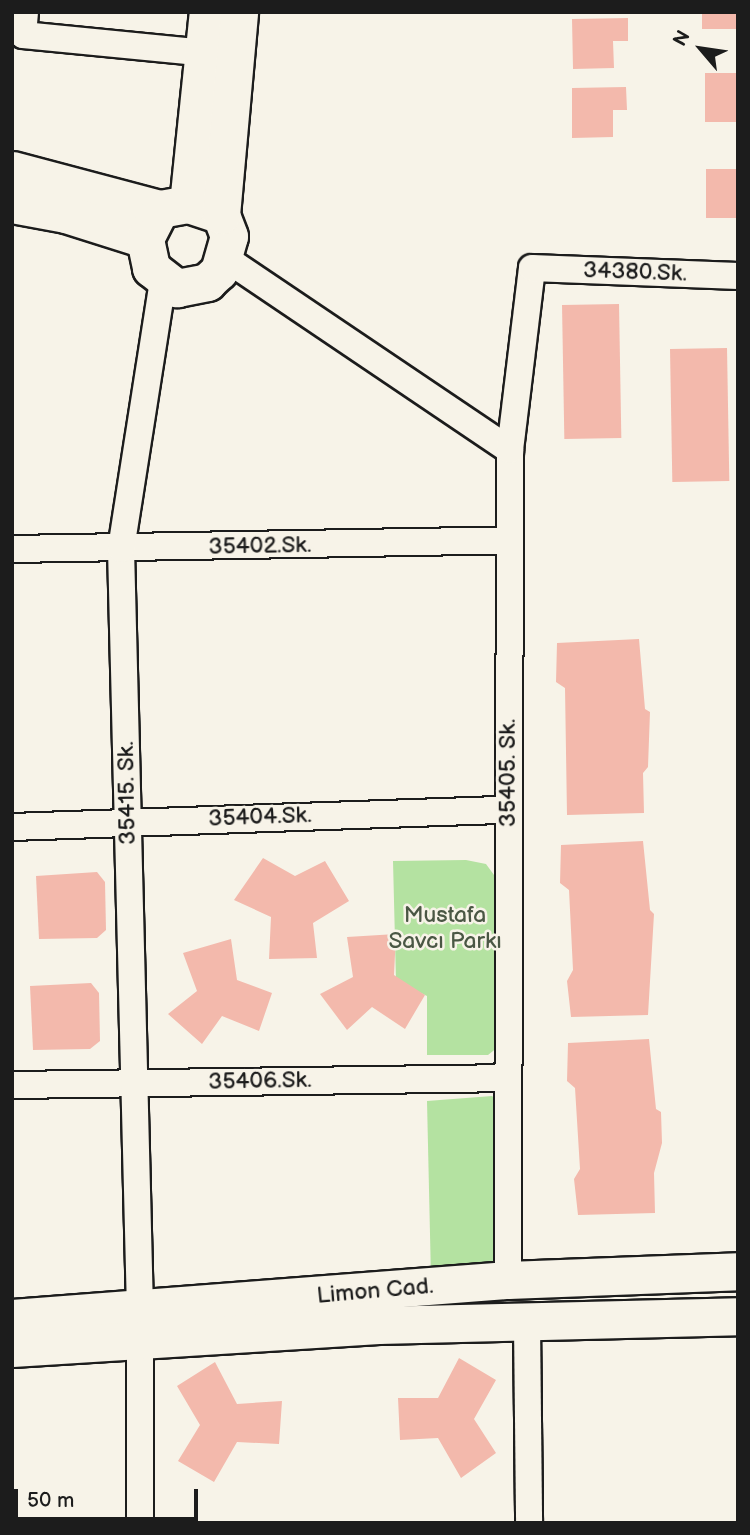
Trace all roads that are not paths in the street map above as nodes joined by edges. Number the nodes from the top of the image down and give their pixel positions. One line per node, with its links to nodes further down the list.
1 (25, 12): 4 (street)
2 (208, 12): 4 (street)
3 (239, 12): 7 (street)
4 (205, 53): 8 (street)
5 (12, 170): 8 (street)
6 (12, 204): 8 (street)
7 (222, 215): 8 (street); 9 (street)
8 (164, 217): 12 (street)
9 (225, 258): 12 (street); 13 (street)
10 (532, 268): 11 (street, 34380.Sk.); 13 (street, 35405. Sk.)
11 (738, 276)
12 (163, 280): 15 (street, 35415. Sk.)
13 (510, 450): 14 (street, 35405. Sk.)
14 (508, 540): 15 (street, 35402.Sk.); 17 (street, 35405. Sk.)
15 (121, 549): 16 (street, 35402.Sk.); 18 (street, 35415. Sk.)
16 (12, 550)
17 (508, 810): 18 (street, 35404.Sk.); 20 (street, 35405. Sk.)
18 (127, 820): 19 (street, 35404.Sk.); 21 (street, 35415. Sk.)
19 (12, 827)
20 (508, 1078): 21 (street, 35406.Sk.); 24 (street, 35405. Sk.)
21 (133, 1083): 22 (street, 35406.Sk.); 28 (street, 35415. Sk.)
22 (12, 1085)
23 (738, 1271): 24 (street, Limon Cad.)
24 (508, 1280): 28 (street, Limon Cad.)
25 (738, 1316): 27 (street, Limon Cad.)
26 (12, 1318): 28 (street, Limon Cad.)
27 (527, 1323): 28 (street, Limon Cad.); 31 (street)
28 (140, 1326): 29 (street, Limon Cad.); 30 (street, 35415. Sk.)
29 (12, 1348)
30 (140, 1523)
31 (529, 1523)

